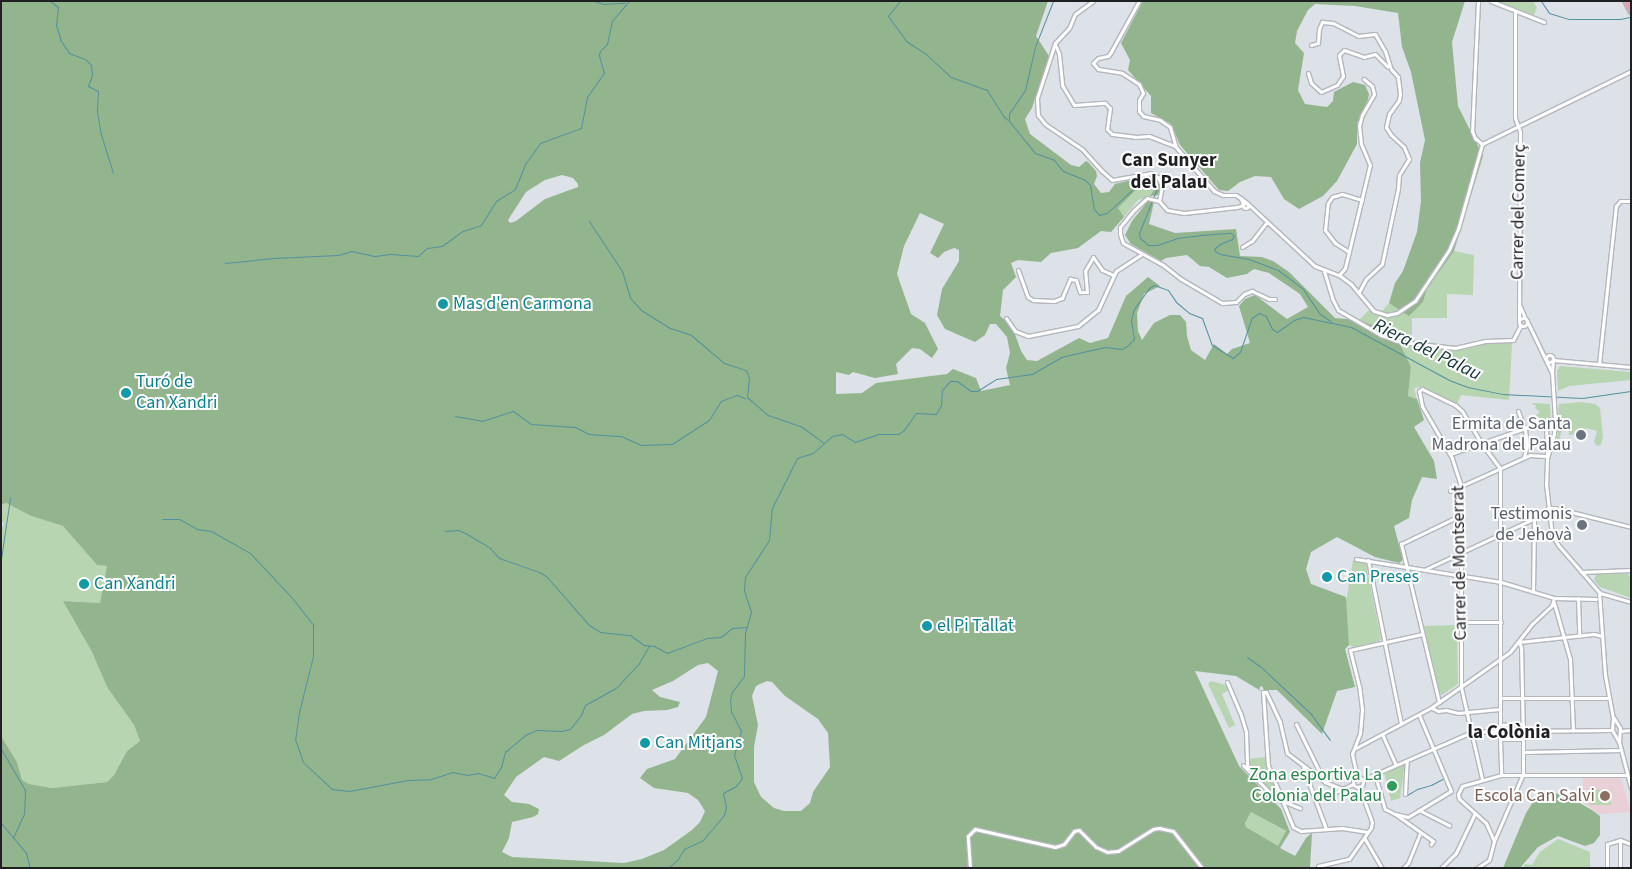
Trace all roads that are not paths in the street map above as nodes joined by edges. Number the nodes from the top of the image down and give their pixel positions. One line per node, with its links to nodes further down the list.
1 (1093, 1): 10 (street)
2 (1138, 1): 18 (street)
3 (1478, 1): 17 (street)
4 (1491, 1): 7 (street)
5 (1628, 1): 6 (main road); 8 (main road)
6 (1631, 5)
7 (1516, 11): 9 (street); 16 (street, Carrer del Comerç)
8 (1631, 11)
9 (1544, 22)
10 (1055, 43): 18 (street); 20 (street)
11 (1311, 45): 12 (street)
12 (1390, 67): 14 (street); 31 (street)
13 (1631, 70): 16 (street)
14 (1308, 74)
15 (1364, 79): 19 (street)
16 (1518, 125): 17 (street); 33 (street, Carrer del Comerç)
17 (1482, 144): 31 (street)
18 (1175, 146): 22 (street)
19 (1362, 200): 25 (street); 25 (street)
20 (1159, 201): 22 (street); 26 (street)
21 (1631, 201): 40 (street)
22 (1246, 206): 23 (street)
23 (1267, 222): 24 (street); 28 (street)
24 (1242, 247)
25 (1349, 252): 30 (street)
26 (1142, 254): 29 (street); 32 (street)
27 (1018, 270): 29 (street)
28 (1324, 270): 30 (street); 35 (street, Carrer del Comerç)
29 (1113, 275): 34 (street)
30 (1339, 275): 31 (street)
31 (1359, 292)
32 (1275, 299)
33 (1518, 299): 35 (street, Carrer del Comerç); 35 (street, Carrer del Comerç)
34 (1006, 318)
35 (1523, 322): 36 (street)
36 (1539, 347): 37 (street); 38 (street)
37 (1553, 359): 38 (street); 39 (street); 39 (street); 42 (street)
38 (1547, 360): 42 (street)
39 (1563, 360): 40 (street)
40 (1599, 364): 41 (street)
41 (1631, 367)
42 (1552, 373): 47 (street)
43 (1518, 411): 44 (street)
44 (1524, 428): 45 (street); 47 (street); 48 (street)
45 (1481, 443): 46 (street); 46 (street, Carrer de Montserrat); 49 (street)
46 (1450, 454): 50 (street, Carrer de Montserrat)
47 (1546, 457): 48 (street); 52 (street)
48 (1524, 458): 49 (street)
49 (1500, 468): 50 (street); 56 (street)
50 (1461, 486): 51 (street); 53 (street, Carrer de Montserrat)
51 (1450, 491)
52 (1548, 510): 54 (street); 55 (street); 65 (street)
53 (1461, 515): 57 (street, Carrer de Montserrat); 61 (street)
54 (1534, 519): 56 (street); 68 (street)
55 (1631, 526)
56 (1500, 534): 57 (street); 67 (street)
57 (1462, 552): 60 (street); 66 (street, Carrer de Montserrat)
58 (1356, 558): 59 (street)
59 (1368, 560): 61 (street); 80 (street)
60 (1437, 563): 62 (street); 64 (street)
61 (1406, 566): 62 (street); 76 (street)
62 (1428, 569): 64 (street)
63 (1631, 570): 65 (street)
64 (1439, 571): 66 (street)
65 (1581, 572): 69 (street)
66 (1461, 575): 67 (street); 74 (street, Carrer de Montserrat)
67 (1501, 582): 68 (street); 75 (street)
68 (1533, 592): 70 (street)
69 (1597, 596): 71 (street); 72 (street); 78 (street)
70 (1554, 598): 71 (street); 73 (street)
71 (1578, 598): 77 (street)
72 (1631, 602)
73 (1554, 603): 79 (street); 81 (street)
74 (1461, 622): 75 (street); 84 (street, Carrer de Montserrat)
75 (1501, 622): 82 (street)
76 (1422, 634): 80 (street); 89 (street)
77 (1579, 636): 78 (street); 79 (street)
78 (1602, 636): 88 (street)
79 (1564, 637): 81 (street); 87 (street)
80 (1384, 642): 96 (street); 110 (street)
81 (1519, 642): 82 (street); 86 (street)
82 (1500, 658): 84 (street); 85 (street)
83 (1227, 682): 118 (street)
84 (1461, 687): 89 (street); 92 (street, Carrer de Montserrat)
85 (1500, 698): 86 (street); 91 (street)
86 (1522, 698): 87 (street); 97 (street)
87 (1572, 698): 88 (street); 99 (street)
88 (1609, 698): 94 (street)
89 (1439, 702): 90 (street)
90 (1432, 707): 92 (street); 93 (street)
91 (1500, 709): 92 (street); 98 (street)
92 (1467, 712): 104 (street, Carrer de Montserrat)
93 (1419, 715): 96 (street); 111 (street)
94 (1613, 718): 100 (street); 101 (street)
95 (1296, 724): 126 (street)
96 (1401, 724): 106 (street)
97 (1522, 724): 98 (street); 103 (street)
98 (1500, 725): 105 (street)
99 (1573, 730): 100 (street); 103 (street)
100 (1612, 730): 101 (street); 101 (street); 109 (street)
101 (1621, 730): 102 (street); 109 (street)
102 (1631, 730)
103 (1523, 731): 107 (street)
104 (1472, 732): 105 (street); 111 (street); 124 (street, Carrer de Montserrat)
105 (1500, 732): 108 (street)
106 (1382, 734): 110 (street); 117 (street)
107 (1523, 738): 108 (street); 113 (street)
108 (1500, 739): 122 (street)
109 (1619, 742): 112 (street)
110 (1356, 748): 123 (street)
111 (1434, 748): 114 (street); 135 (street)
112 (1620, 750): 113 (street); 121 (street)
113 (1523, 752): 119 (street)
114 (1407, 760): 117 (street); 131 (street)
115 (1243, 764): 118 (street)
116 (1302, 765): 126 (street); 133 (street); 139 (street)
117 (1396, 765): 120 (street)
118 (1247, 769): 133 (street)
119 (1523, 774): 121 (street); 122 (street); 144 (street)
120 (1375, 775): 125 (street); 137 (street)
121 (1627, 775): 129 (street)
122 (1501, 776): 124 (street)
123 (1357, 777): 125 (street); 127 (street)
124 (1482, 779): 136 (street)
125 (1362, 780): 128 (street)
126 (1325, 782): 130 (street)
127 (1353, 784): 128 (street); 130 (street)
128 (1359, 786): 140 (street)
129 (1631, 788)
130 (1342, 789): 132 (street)
131 (1405, 794)
132 (1322, 798)
133 (1282, 800): 134 (street); 139 (street)
134 (1300, 808)
135 (1419, 810): 137 (street); 138 (street)
136 (1475, 813): 144 (street); 152 (street)
137 (1395, 814): 141 (street)
138 (1449, 825)
139 (1326, 829): 140 (street)
140 (1368, 832): 142 (street)
141 (1420, 834): 145 (street); 151 (street)
142 (1365, 840): 147 (street); 150 (street)
143 (1620, 840): 146 (street); 154 (street); 155 (street)
144 (1494, 841): 153 (street)
145 (1431, 844)
146 (1631, 844)
147 (1318, 866)
148 (970, 868): 149 (street)
149 (1202, 868)
150 (1382, 868)
151 (1403, 868)
152 (1441, 868)
153 (1477, 868)
154 (1606, 868)
155 (1620, 868)

